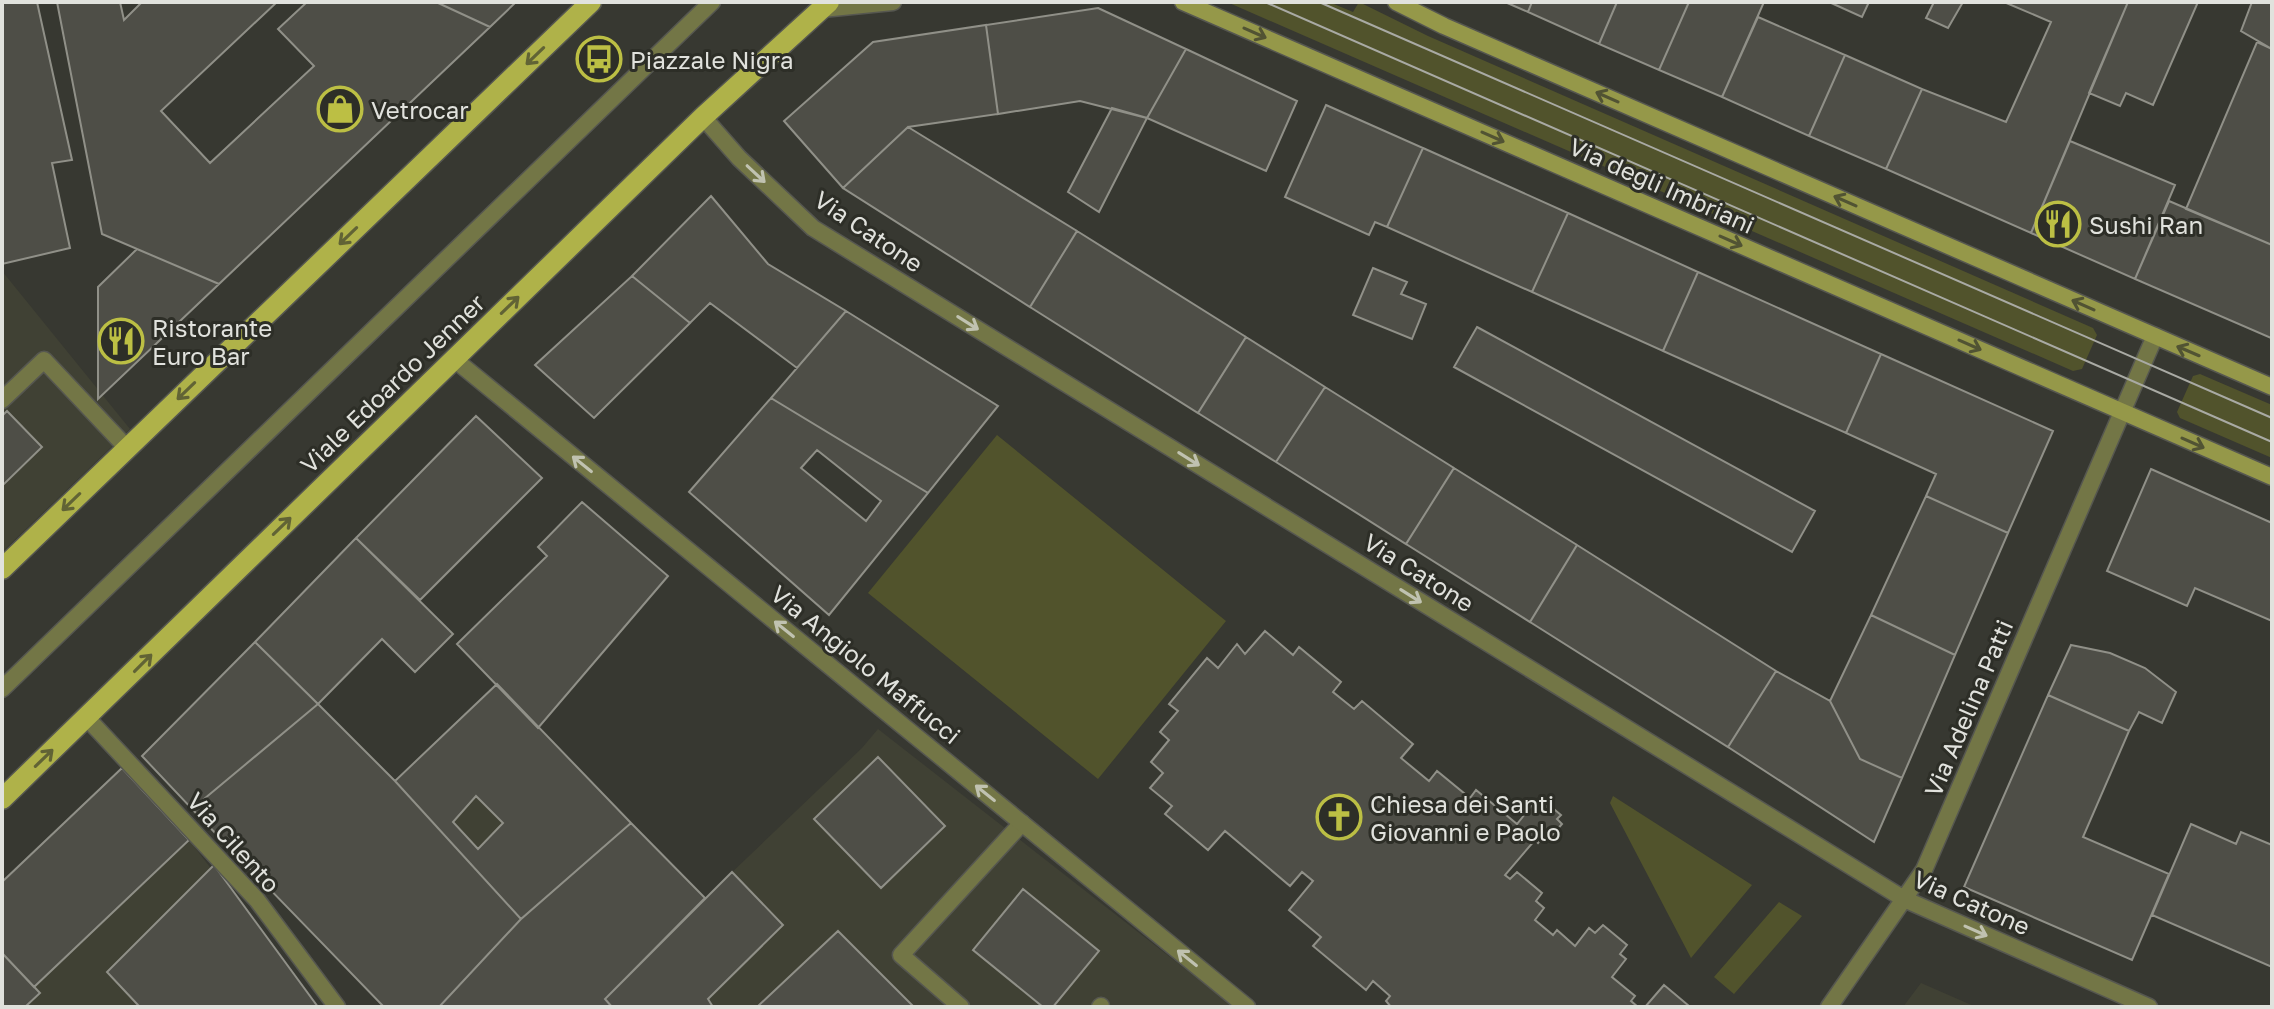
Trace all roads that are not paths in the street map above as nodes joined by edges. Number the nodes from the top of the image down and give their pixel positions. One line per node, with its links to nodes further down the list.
1 (591, 2): 13 (main road, one-way to 13)
2 (712, 2): 16 (street)
3 (893, 2): 6 (street)
4 (1183, 2): 12 (street, Via degli Imbriani, one-way to 12)
5 (1396, 2): 8 (street, one-way to 5)
6 (825, 5): 7 (main road, Viale Edoardo Jenner)
7 (703, 117): 9 (main road, Viale Edoardo Jenner, one-way to 7); 20 (street, Via Catone, one-way to 20)
8 (2155, 336): 10 (street, one-way to 8); 12 (street)
9 (454, 359): 17 (main road, Viale Edoardo Jenner, one-way to 9); 19 (street, Via Angiolo Maffucci, one-way to 9)
10 (2272, 387)
11 (2, 400): 13 (street)
12 (2122, 411): 14 (street, Via degli Imbriani, one-way to 14); 20 (street, Via Adelina Patti)
13 (127, 448): 15 (main road, one-way to 15)
14 (2272, 477)
15 (2, 569)
16 (2, 689)
17 (87, 718): 18 (main road, Viale Edoardo Jenner, one-way to 17); 21 (street, Via Cilento)
18 (2, 799)
19 (1022, 823): 22 (street); 23 (street, Via Angiolo Maffucci, one-way to 19)
20 (1904, 899): 24 (street, Via Adelina Patti); 25 (street, Via Catone, one-way to 25)
21 (337, 1007)
22 (961, 1007)
23 (1247, 1007)
24 (1829, 1007)
25 (2149, 1007)

